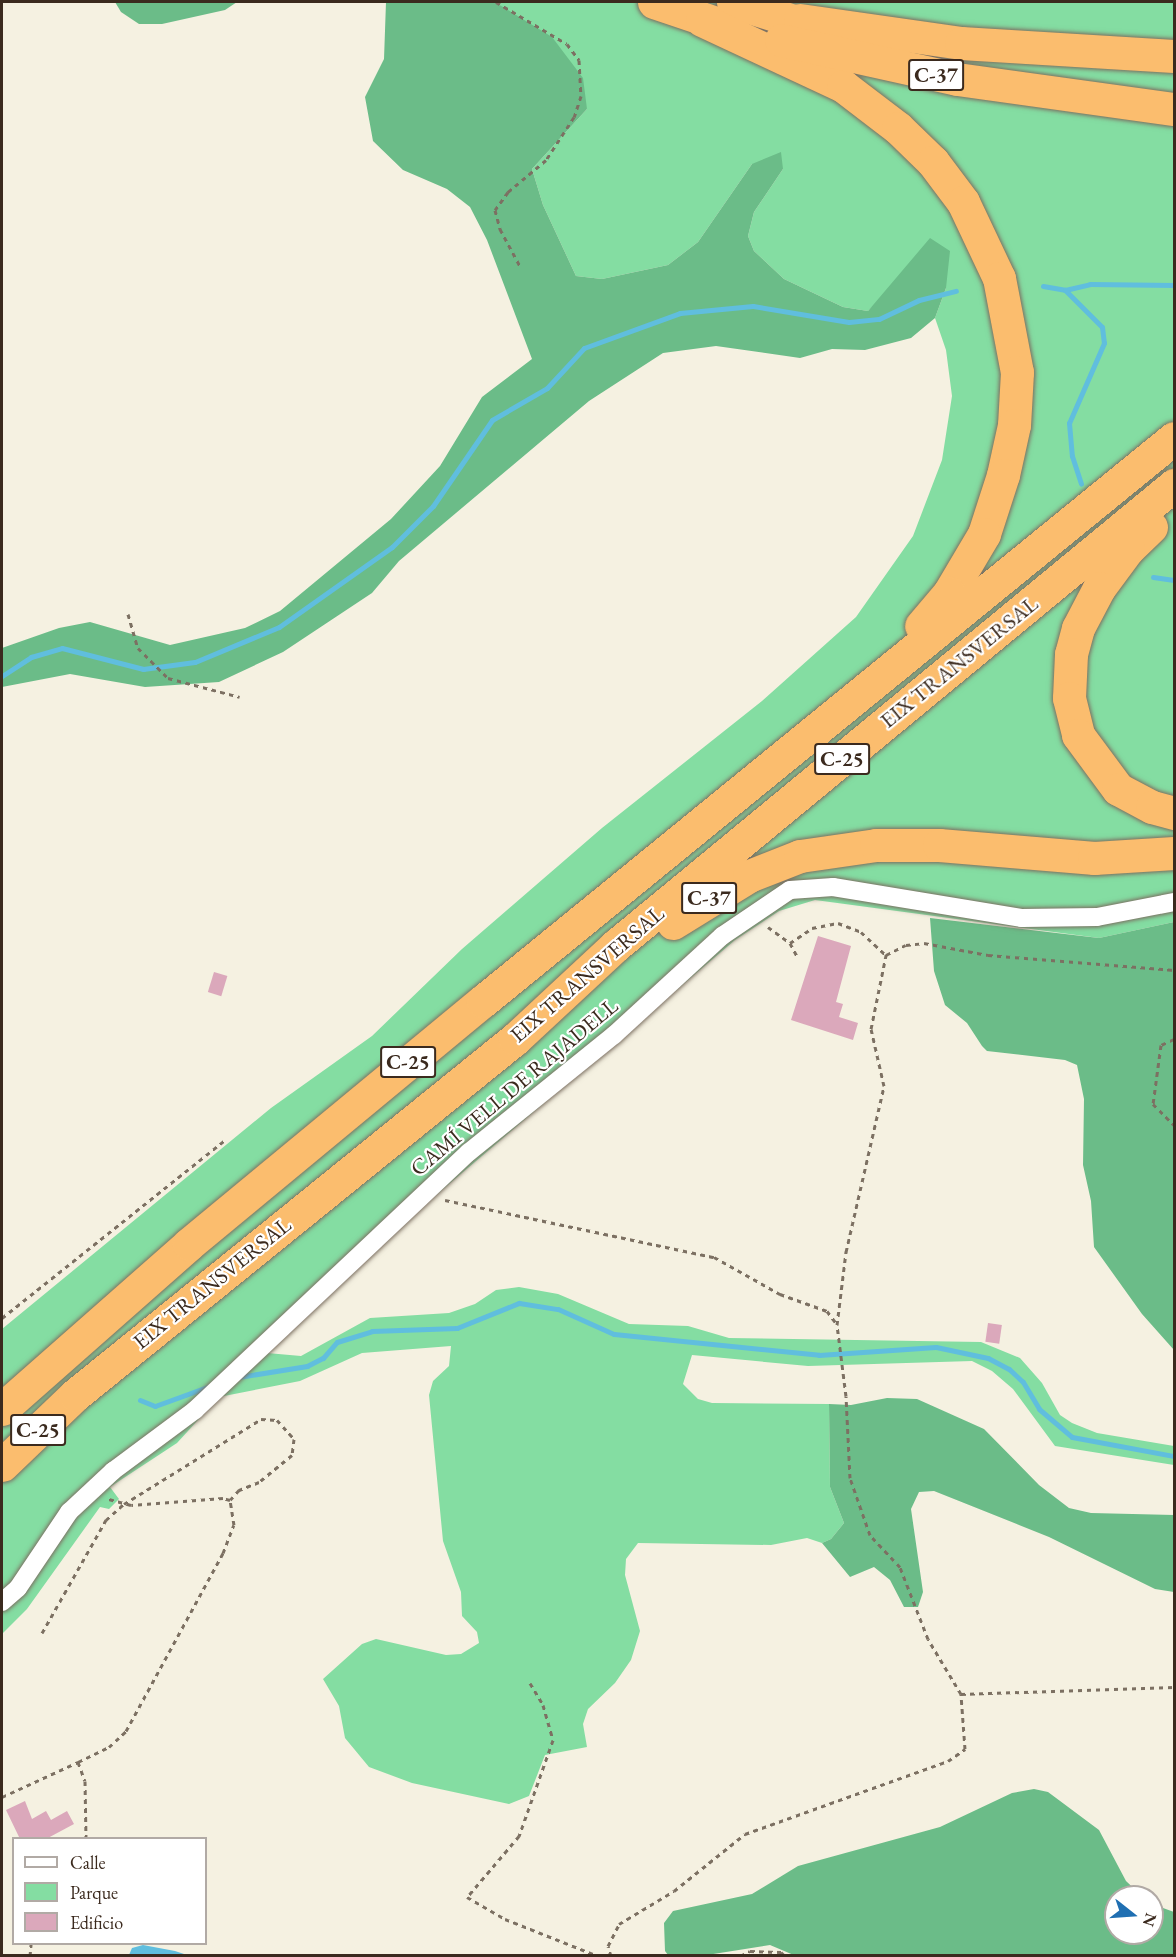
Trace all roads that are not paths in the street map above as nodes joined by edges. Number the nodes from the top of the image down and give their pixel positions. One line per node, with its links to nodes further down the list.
1 (654, 2): 4 (highway, C-37)
2 (733, 2): 3 (highway, C-37)
3 (776, 16): 5 (highway); 6 (highway, C-37)
4 (702, 20): 7 (highway, C-37); 11 (highway, C-37)
5 (1174, 56)
6 (1174, 90)
7 (1174, 109)
8 (1174, 438): 11 (highway, EIX TRANSVERSAL / C-25)
9 (1174, 485): 15 (highway, EIX TRANSVERSAL / C-25)
10 (1174, 505): 12 (highway)
11 (823, 725): 16 (highway, EIX TRANSVERSAL / C-25)
12 (1174, 813)
13 (1174, 853): 15 (highway, C-37)
14 (1174, 902): 18 (street, CAMÍ VELL DE RAJADELL)
15 (514, 1039): 17 (highway, EIX TRANSVERSAL / C-25)
16 (2, 1409)
17 (2, 1465)
18 (2, 1602)

